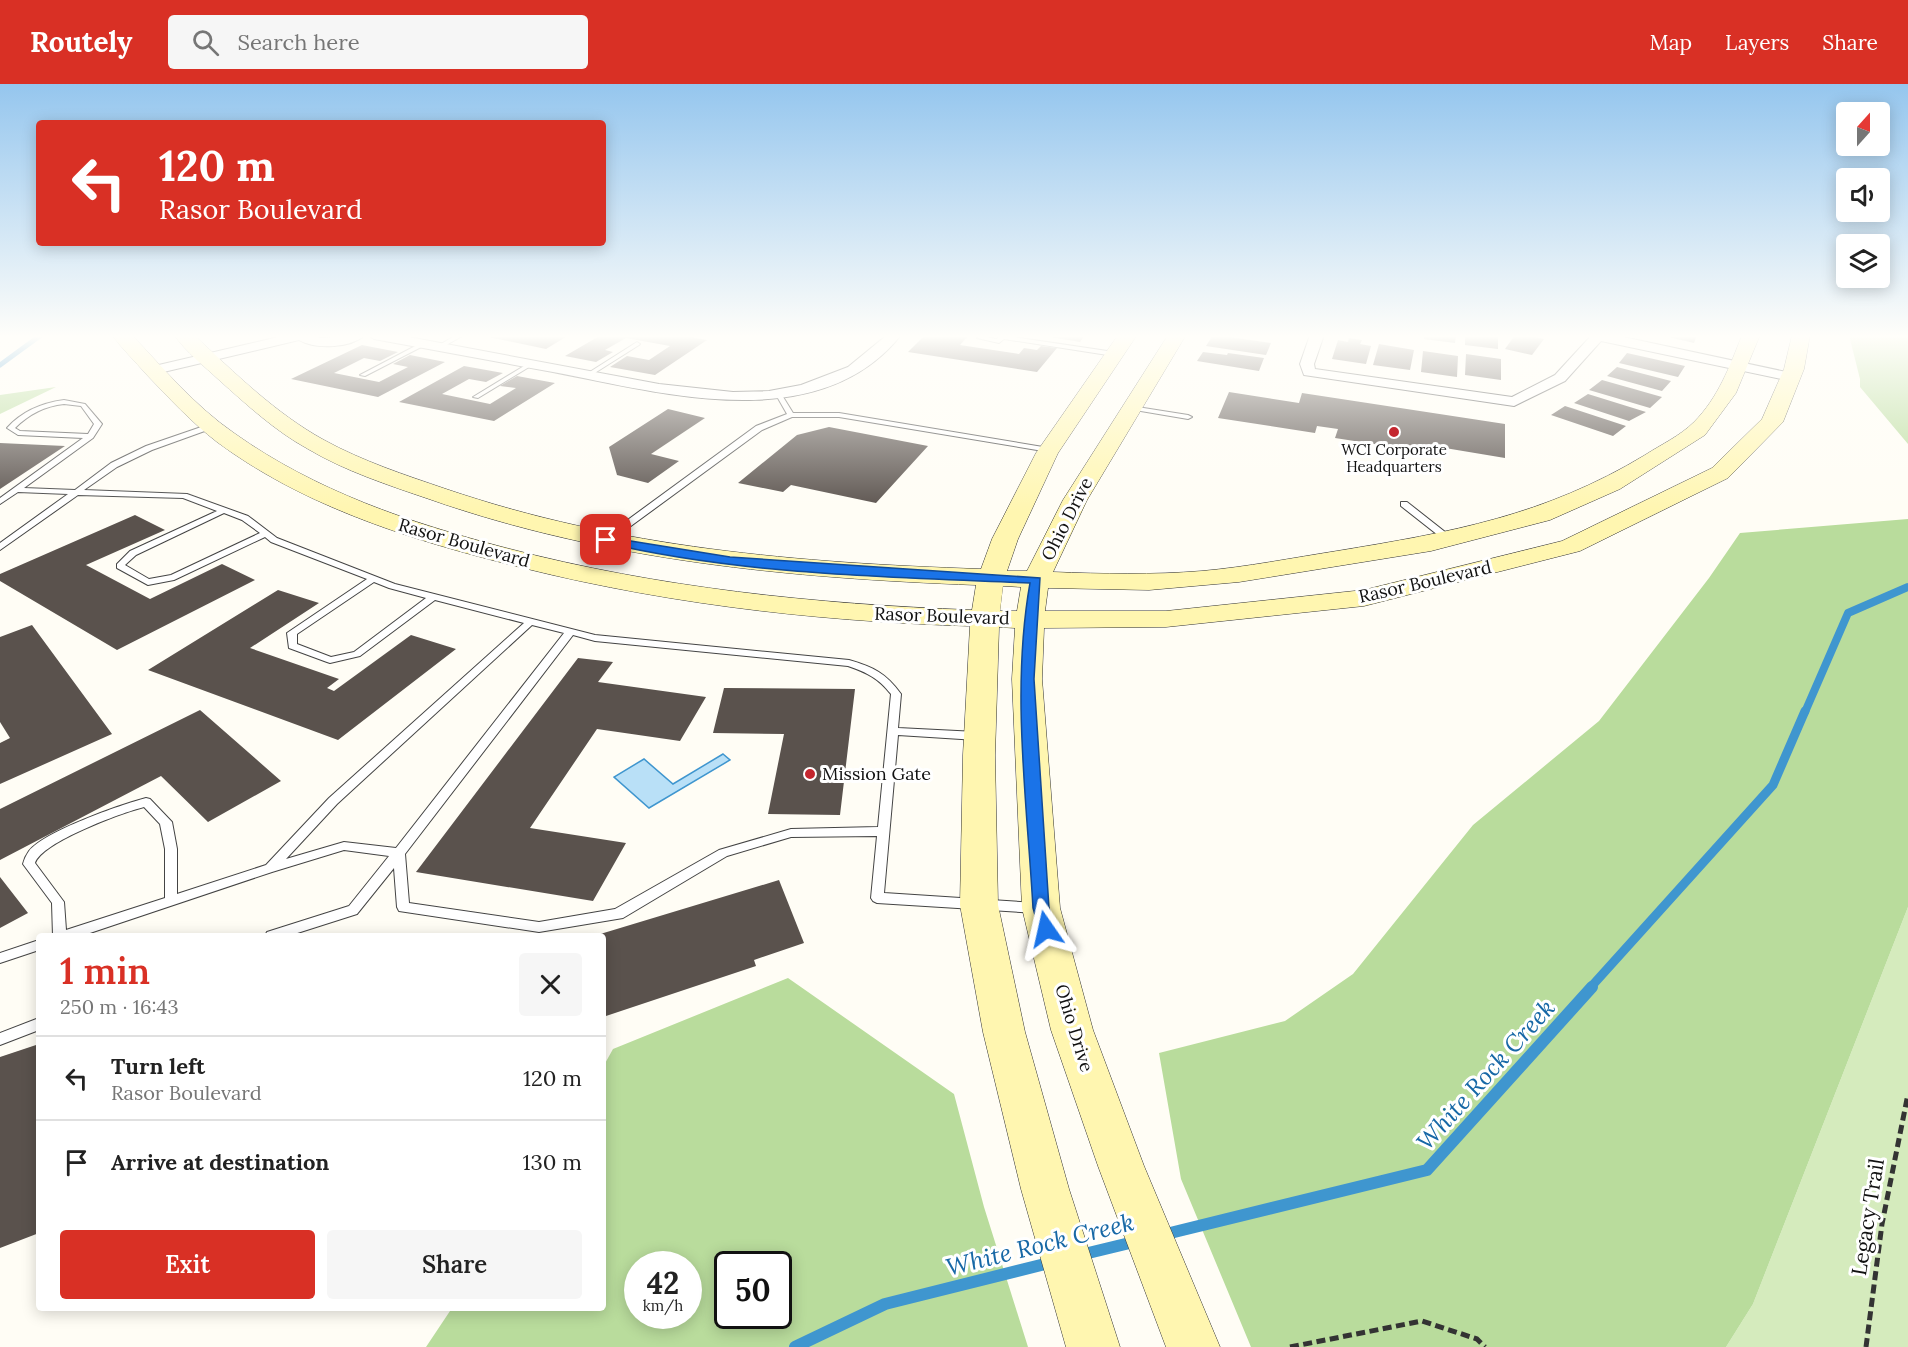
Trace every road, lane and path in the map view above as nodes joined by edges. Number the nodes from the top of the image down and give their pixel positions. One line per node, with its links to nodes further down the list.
1 (177, 394): 18 (main road, Rasor Boulevard)
2 (248, 394): 15 (main road, Rasor Boulevard)
3 (481, 394): 13 (lane)
4 (707, 394): 5 (street)
5 (751, 394)
6 (779, 394): 16 (lane)
7 (1108, 394): 14 (main road, Ohio Drive)
8 (1117, 394): 14 (main road, Ohio Drive)
9 (1459, 394): 10 (street)
10 (1529, 394)
11 (1727, 394): 21 (main road, Rasor Boulevard)
12 (1784, 394): 22 (main road, Rasor Boulevard)
13 (476, 397)
14 (1107, 404): 17 (lane); 20 (main road, Ohio Drive); 36 (main road, Ohio Drive)
15 (267, 411): 18 (main road); 29 (main road, Rasor Boulevard)
16 (791, 415): 20 (lane); 29 (lane)
17 (1188, 417)
18 (210, 426): 24 (lane); 33 (main road, Rasor Boulevard)
19 (90, 436): 19 (lane); 23 (lane)
20 (1049, 450): 34 (main road, Ohio Drive)
21 (1666, 451): 22 (main road); 30 (main road, Rasor Boulevard)
22 (1720, 473): 32 (main road, Rasor Boulevard)
23 (19, 490): 24 (lane); 25 (lane)
24 (77, 492): 27 (lane); 31 (lane)
25 (0, 502)
26 (1404, 504): 30 (lane)
27 (225, 510): 28 (lane); 28 (lane)
28 (265, 534): 35 (lane)
29 (606, 540): 33 (main road); 34 (main road, Rasor Boulevard)
30 (1452, 542): 32 (main road); 36 (main road, Rasor Boulevard)
31 (0, 547)
32 (1487, 567): 39 (main road, Rasor Boulevard)
33 (567, 572): 38 (main road, Rasor Boulevard)
34 (991, 578): 36 (main road, Rasor Boulevard); 38 (main road, Ohio Drive)
35 (373, 579): 37 (lane); 37 (lane)
36 (1036, 580): 39 (main road, Ohio Drive)
37 (433, 597): 40 (lane)
38 (985, 618): 39 (main road, Rasor Boulevard); 43 (main road, Ohio Drive)
39 (1030, 620): 49 (main road, Ohio Drive)
40 (530, 622): 41 (lane); 46 (lane)
41 (570, 632): 42 (lane); 45 (lane)
42 (893, 731): 43 (lane); 44 (lane)
43 (980, 736): 48 (main road, Ohio Drive)
44 (884, 831): 45 (lane); 48 (lane)
45 (399, 853): 46 (lane); 52 (lane)
46 (270, 868): 47 (lane)
47 (171, 901): 50 (lane); 51 (lane)
48 (979, 905): 49 (lane); 58 (main road, Ohio Drive)
49 (1041, 908): 59 (main road, Ohio Drive)
50 (60, 933)
51 (74, 933)
52 (281, 933)
53 (36, 946): 54 (lane)
54 (0, 958)
55 (36, 1025): 56 (lane)
56 (0, 1039)
57 (1908, 1094): 62 (path, Legacy Trail)
58 (1093, 1347)
59 (1193, 1347)
60 (1290, 1347): 61 (path)
61 (1485, 1347)
62 (1866, 1347)

